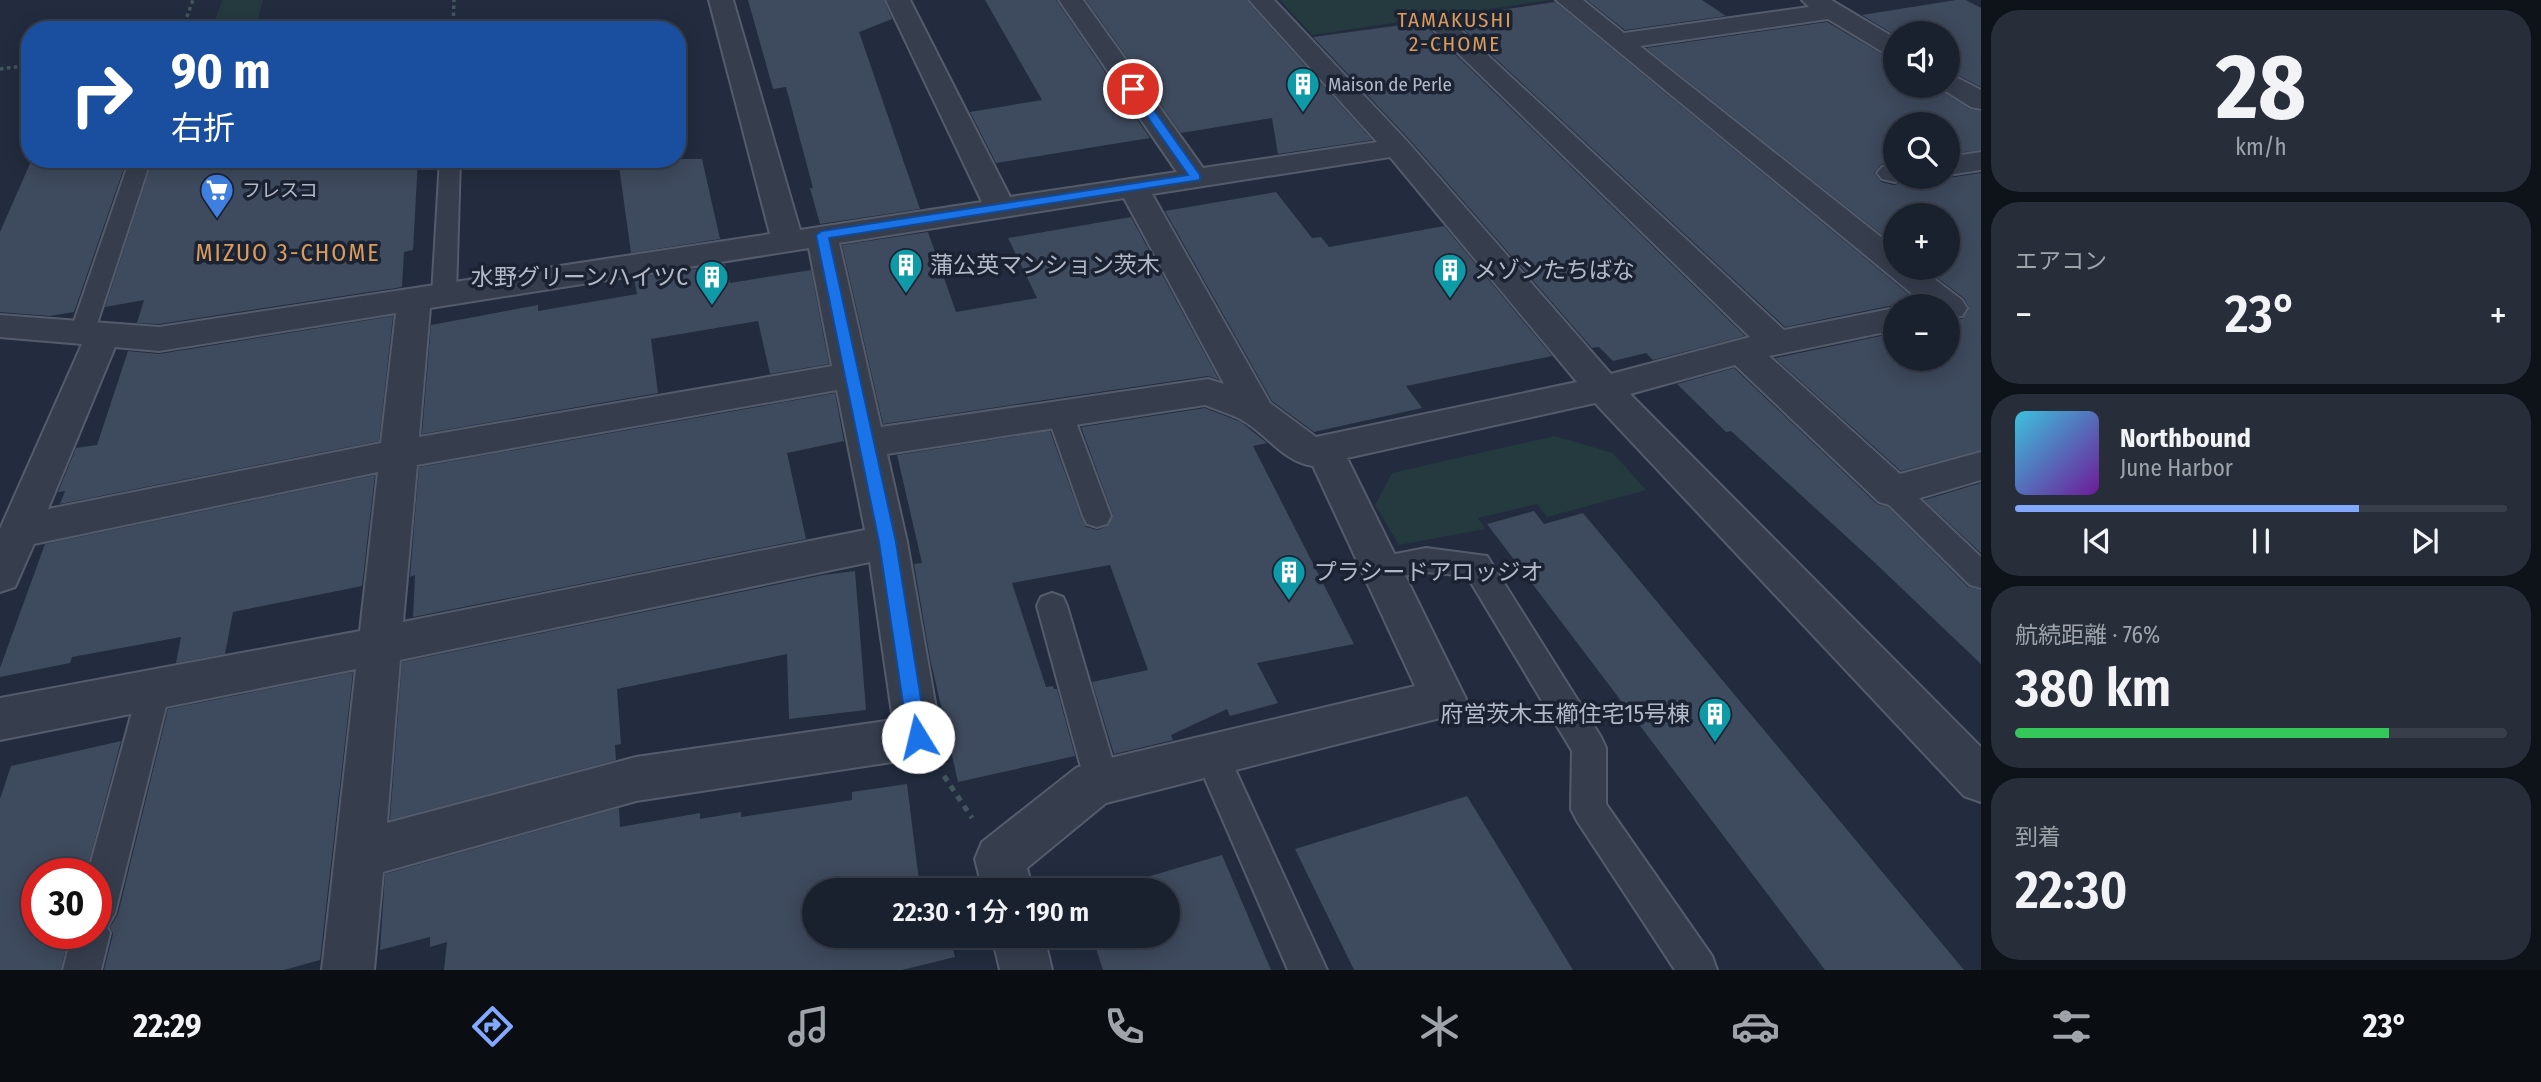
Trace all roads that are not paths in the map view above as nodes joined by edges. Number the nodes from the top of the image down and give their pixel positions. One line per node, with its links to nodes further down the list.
1 (721, 0): 22 (street)
2 (898, 0): 21 (street)
3 (1071, 0): 19 (street)
4 (1261, 0): 14 (street)
5 (1568, 0): 8 (street)
6 (1823, 6): 8 (street); 9 (street)
7 (1443, 27): 10 (street)
8 (1619, 41): 23 (street)
9 (1883, 42)
10 (1495, 76): 11 (street); 30 (street)
11 (1459, 80)
12 (1960, 88): 13 (street)
13 (1981, 101)
14 (1397, 147): 19 (street); 32 (street)
15 (1981, 161): 16 (street)
16 (1960, 164)
17 (138, 168): 29 (lane)
18 (449, 168): 26 (lane)
19 (1195, 177): 20 (street)
20 (1133, 187): 21 (street); 33 (street)
21 (1000, 207): 22 (street)
22 (805, 238): 26 (street); 31 (street)
23 (1883, 254)
24 (1919, 280): 25 (street)
25 (1940, 294)
26 (429, 297): 29 (street); 37 (street)
27 (1883, 321): 30 (street)
28 (0, 326): 29 (street)
29 (92, 334): 41 (street)
30 (1760, 347): 32 (street); 39 (street)
31 (852, 375): 35 (street); 37 (street)
32 (1603, 389): 36 (street); 51 (street)
33 (1257, 412): 34 (street); 36 (street)
34 (1060, 414): 35 (street); 40 (lane)
35 (867, 443): 42 (street)
36 (1324, 449): 43 (street)
37 (399, 454): 41 (street); 47 (street)
38 (1981, 466): 39 (street)
39 (1894, 491): 45 (lane)
40 (1097, 516)
41 (19, 531): 44 (street)
42 (887, 542): 47 (street); 53 (street)
43 (1381, 568): 50 (street); 62 (lane)
44 (0, 575)
45 (1981, 576)
46 (1052, 606): 52 (lane)
47 (380, 646): 48 (street); 53 (street)
48 (154, 690): 49 (street); 54 (lane)
49 (0, 719)
50 (1212, 756): 52 (street); 61 (lane)
51 (1981, 780)
52 (1102, 782): 55 (street)
53 (358, 855): 59 (street)
54 (110, 858)
55 (1004, 875)
56 (1021, 948): 60 (street)
57 (87, 949): 58 (lane)
58 (82, 970)
59 (348, 970)
60 (1026, 970)
61 (1308, 970)
62 (1698, 970)

